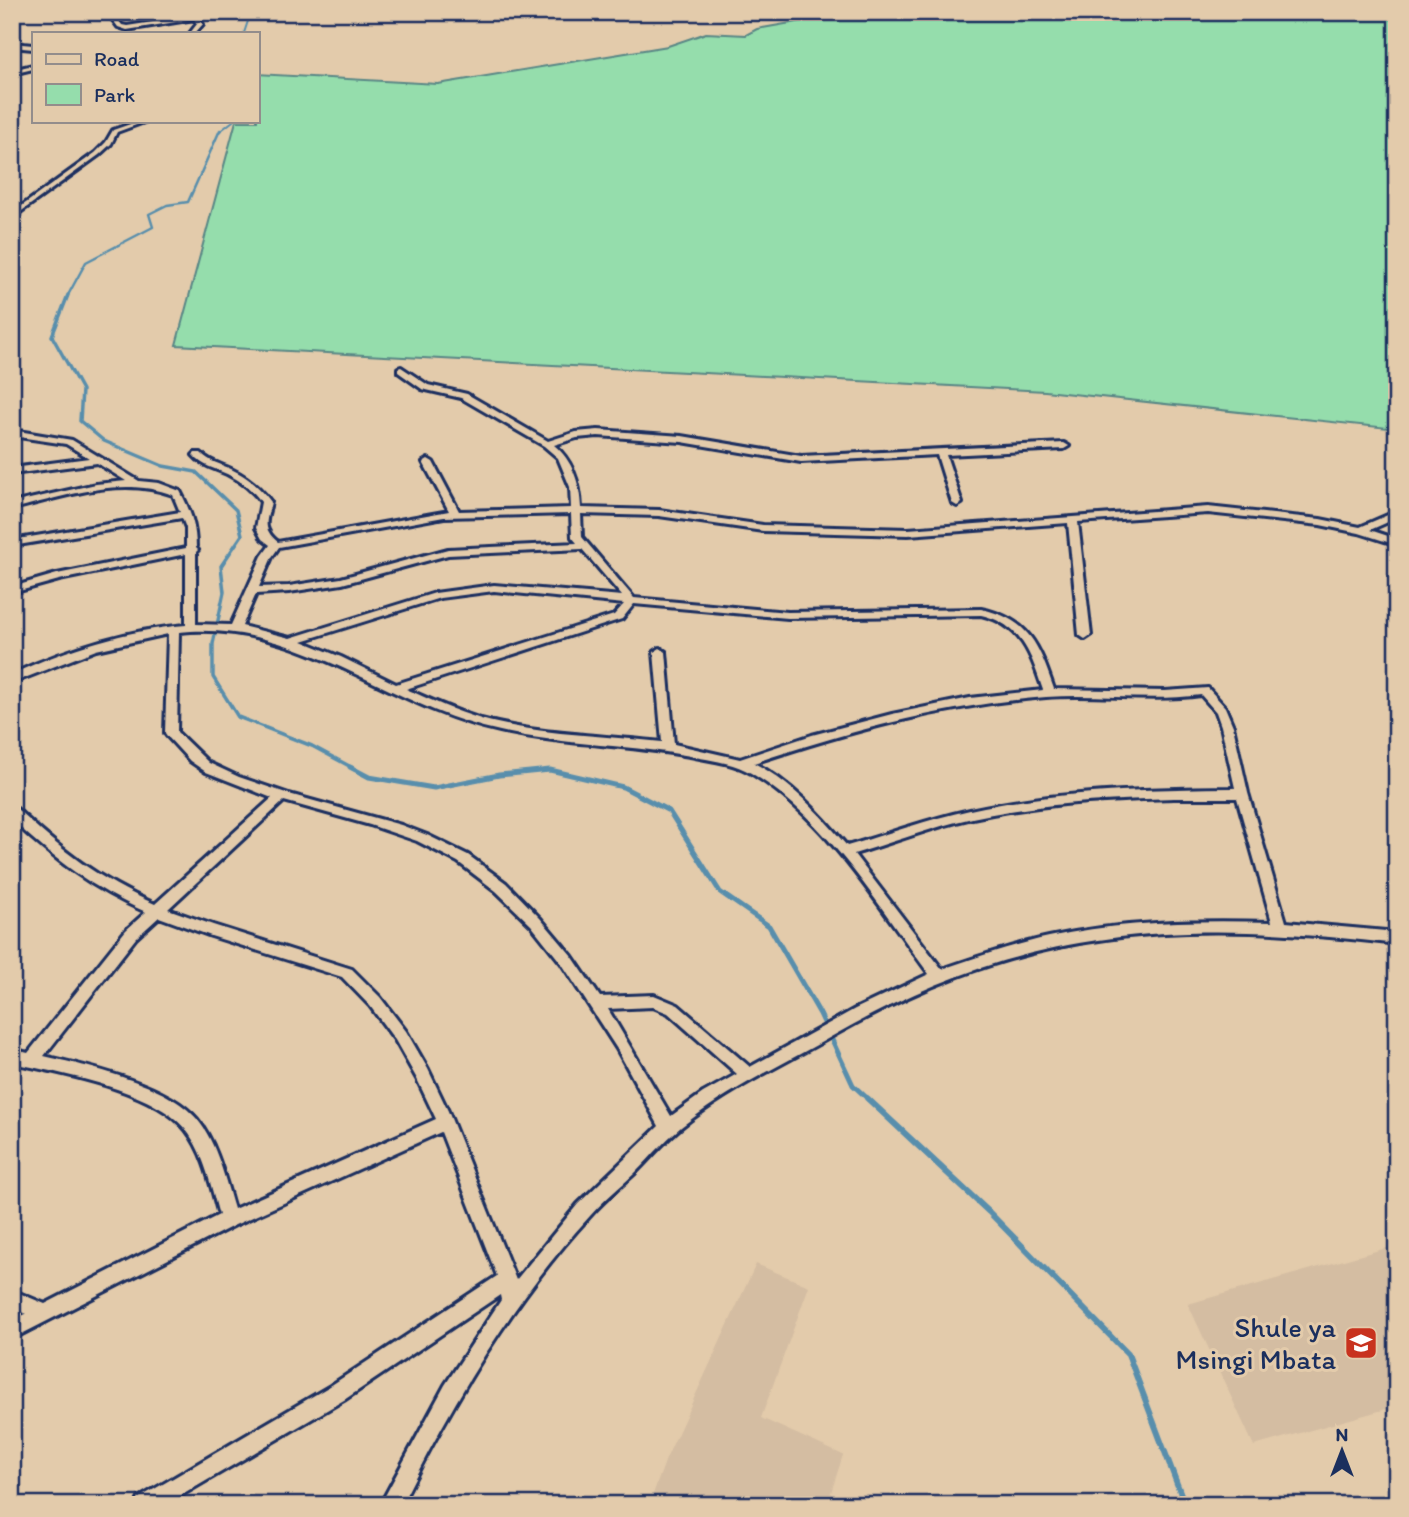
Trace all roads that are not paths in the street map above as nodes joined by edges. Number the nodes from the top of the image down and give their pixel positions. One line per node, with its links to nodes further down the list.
1 (109, 12): 2 (street)
2 (193, 15): 3 (street)
3 (194, 32)
4 (12, 45): 5 (street)
5 (32, 47)
6 (32, 67): 7 (street)
7 (12, 72)
8 (141, 122): 9 (street)
9 (12, 216)
10 (401, 370): 12 (street)
11 (12, 433): 16 (street)
12 (547, 444): 14 (street); 22 (street)
13 (1064, 446): 14 (street)
14 (941, 452): 20 (street)
15 (198, 455): 30 (street)
16 (99, 460): 18 (street); 19 (street)
17 (428, 462): 24 (street)
18 (12, 471)
19 (136, 484): 21 (street); 23 (street)
20 (957, 503)
21 (12, 506)
22 (576, 510): 24 (street); 26 (street); 31 (street)
23 (187, 514): 28 (street); 32 (street)
24 (456, 514): 30 (street)
25 (1397, 514): 27 (street)
26 (1073, 520): 27 (street); 39 (street)
27 (1361, 530): 29 (street)
28 (12, 542)
29 (1397, 542)
30 (276, 545): 34 (street)
31 (582, 546): 34 (street); 35 (street)
32 (193, 550): 33 (street); 36 (street)
33 (12, 590)
34 (252, 591): 37 (street)
35 (629, 598): 40 (street); 43 (street); 44 (street)
36 (191, 628): 37 (street); 38 (street)
37 (235, 629): 40 (street)
38 (174, 631): 42 (street); 48 (street)
39 (1085, 635)
40 (292, 641): 43 (street)
41 (660, 652): 45 (street)
42 (12, 680)
43 (394, 689): 45 (street)
44 (1050, 693): 46 (street); 47 (street)
45 (668, 747): 46 (street)
46 (741, 763): 50 (street)
47 (1242, 793): 50 (street); 52 (street)
48 (284, 795): 51 (street); 55 (street)
49 (12, 812): 51 (street)
50 (845, 852): 54 (street)
51 (155, 912): 58 (street); 60 (street)
52 (1280, 925): 53 (street); 54 (street)
53 (1397, 938)
54 (939, 976): 56 (street)
55 (594, 1003): 59 (street); 61 (street)
56 (787, 1054): 59 (street)
57 (12, 1056): 58 (street)
58 (32, 1060): 62 (street)
59 (747, 1074): 61 (street)
60 (444, 1124): 62 (street); 63 (street)
61 (668, 1127): 65 (street)
62 (229, 1219): 66 (street)
63 (507, 1280): 65 (street); 68 (street)
64 (12, 1299): 66 (street)
65 (510, 1305): 69 (street)
66 (45, 1313): 67 (street)
67 (12, 1330)
68 (146, 1505)
69 (390, 1505)

